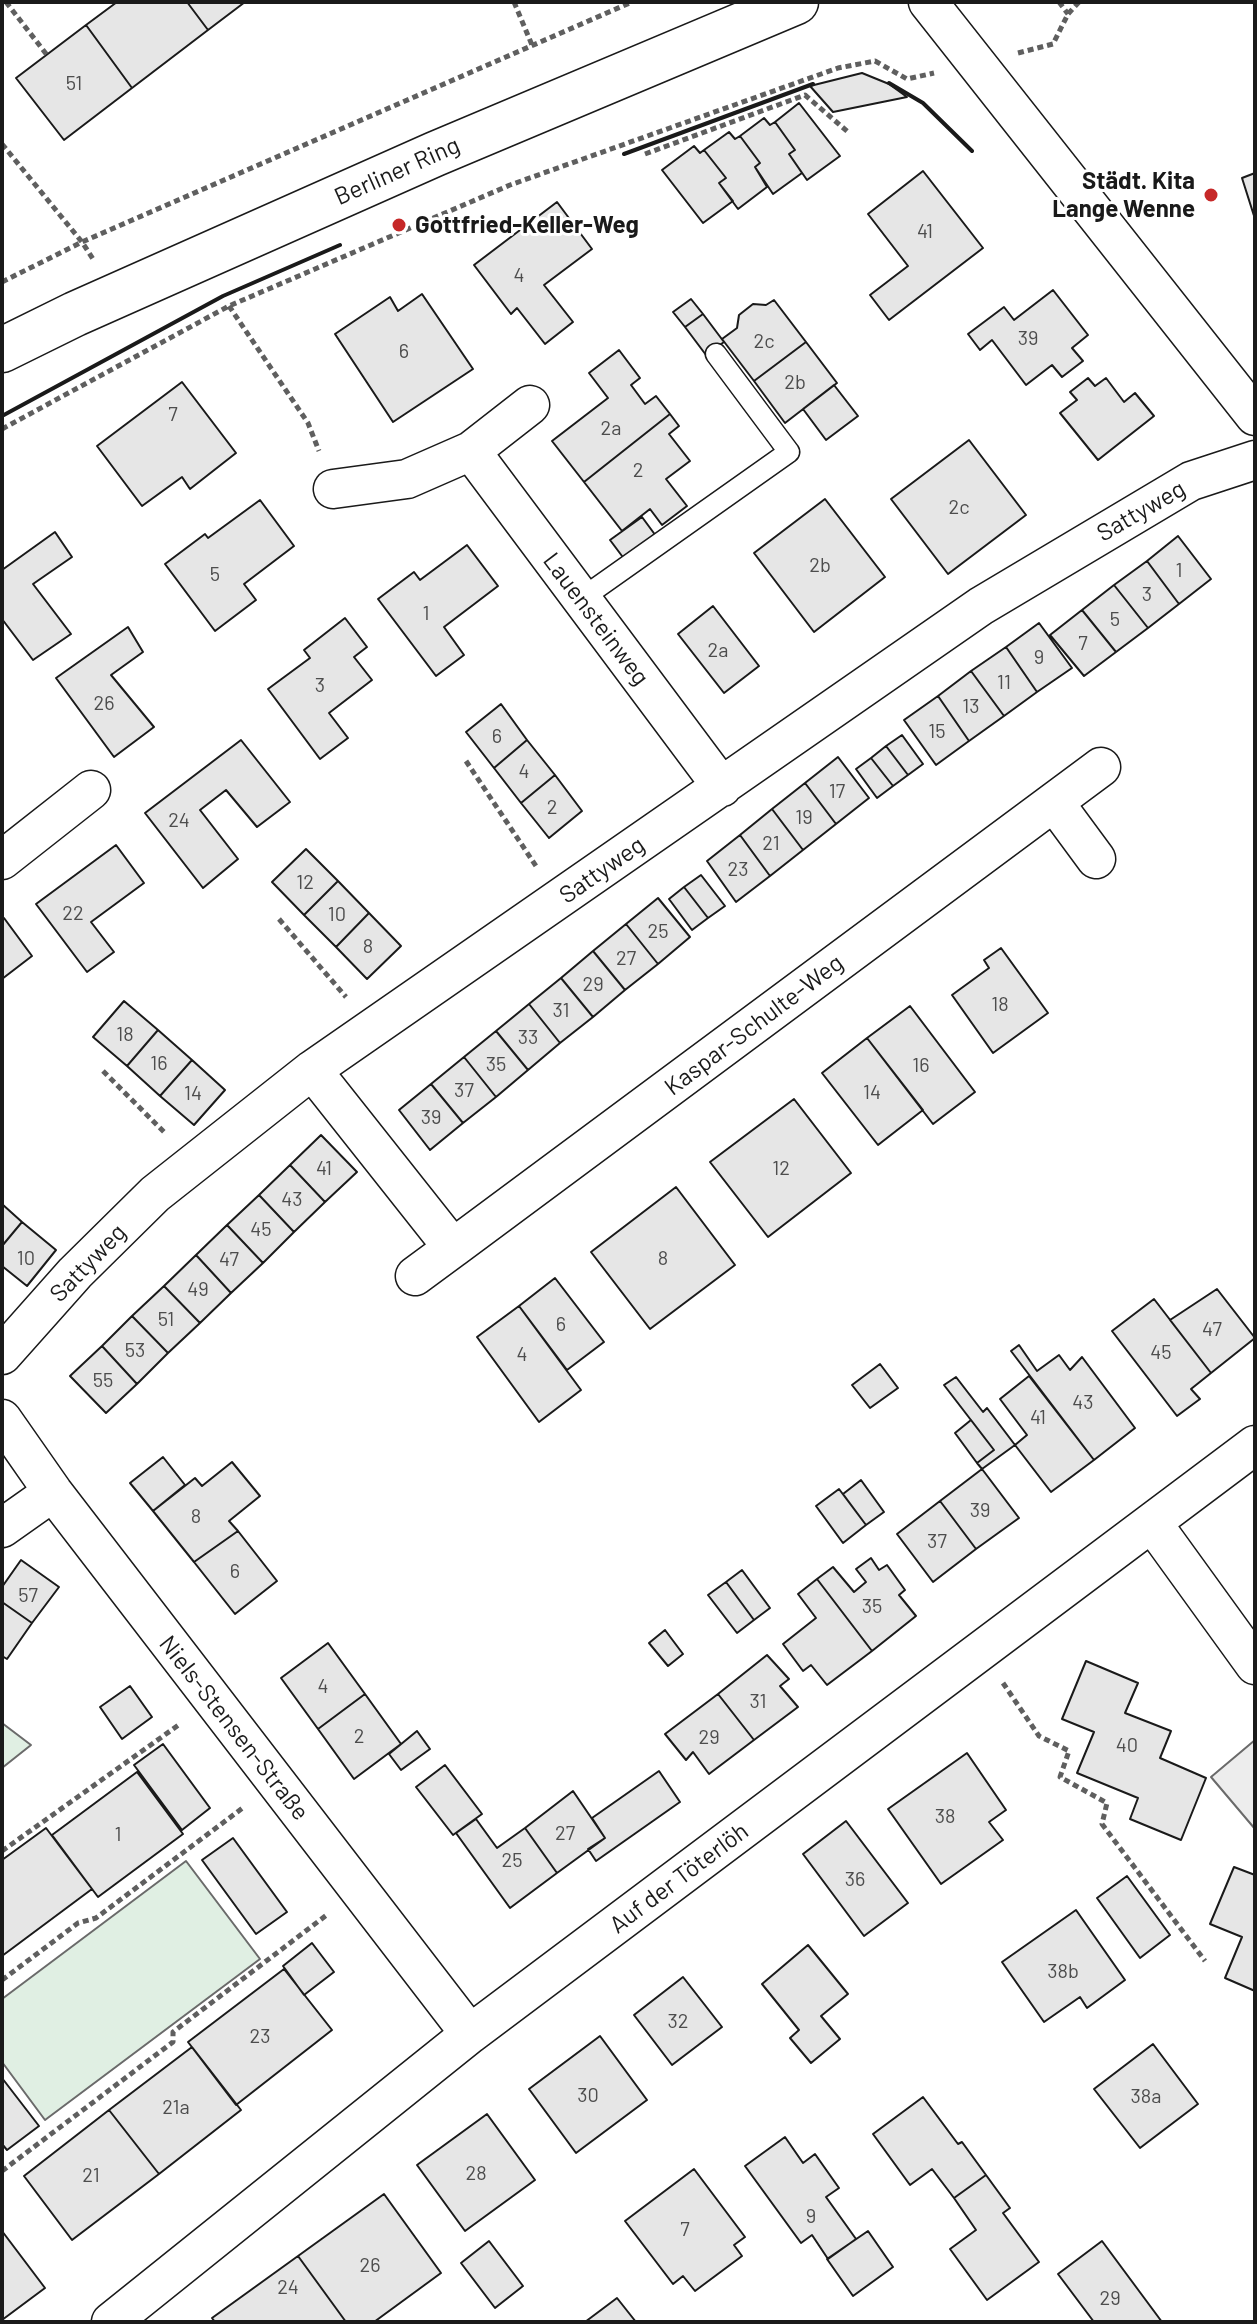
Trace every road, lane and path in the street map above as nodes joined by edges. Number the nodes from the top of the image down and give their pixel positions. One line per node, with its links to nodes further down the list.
1 (6, 2): 10 (path)
2 (514, 2): 9 (path)
3 (632, 2): 9 (path)
4 (796, 2): 17 (main road, Berliner Ring)
5 (928, 2): 11 (street)
6 (1059, 2): 8 (path)
7 (1079, 2): 8 (path)
8 (1068, 14): 11 (path)
9 (532, 45): 15 (path)
10 (47, 55)
11 (977, 63): 18 (path); 22 (street)
12 (848, 132): 14 (path)
13 (2, 144): 15 (path)
14 (645, 154)
15 (82, 242): 16 (path); 17 (path)
16 (2, 282)
17 (117, 295): 19 (main road, Berliner Ring)
18 (229, 306): 23 (path); 26 (path)
19 (2, 350)
20 (716, 354): 27 (lane)
21 (530, 405): 24 (street)
22 (1255, 416)
23 (2, 429)
24 (471, 451): 26 (street); 27 (street, Lauensteinweg)
25 (1255, 460): 30 (street, Sattyweg)
26 (333, 489)
27 (581, 599): 30 (street, Lauensteinweg)
28 (466, 761): 35 (path)
29 (1101, 767): 32 (street, Kaspar-Schulte-Weg)
30 (722, 787): 35 (street, Sattyweg)
31 (91, 790): 34 (street)
32 (1054, 802): 33 (street); 41 (street, Kaspar-Schulte-Weg)
33 (1096, 859)
34 (2, 860)
35 (559, 900): 37 (street, Sattyweg)
36 (279, 919): 37 (path)
37 (373, 1028): 38 (street, Sattyweg)
38 (312, 1070): 40 (street, Sattyweg); 41 (street)
39 (103, 1071): 40 (path)
40 (195, 1163): 43 (street, Sattyweg)
41 (453, 1248): 42 (street, Kaspar-Schulte-Weg)
42 (415, 1276)
43 (2, 1355)
44 (2, 1419): 46 (street, Niels-Stensen-Straße)
45 (1255, 1445): 47 (street, Auf der Töterlöh)
46 (53, 1492): 48 (street); 51 (street, Niels-Stensen-Straße)
47 (1153, 1524): 49 (street, Auf der Töterlöh); 50 (street)
48 (2, 1528)
49 (982, 1652): 55 (path); 57 (street, Auf der Töterlöh)
50 (1255, 1665)
51 (213, 1700): 52 (street, Niels-Stensen-Straße); 53 (path)
52 (276, 1783): 54 (street, Niels-Stensen-Straße); 56 (path)
53 (2, 1851)
54 (359, 1891): 57 (street, Niels-Stensen-Straße); 58 (path)
55 (1205, 1961)
56 (2, 1980)
57 (470, 2034): 59 (street, Auf der Töterlöh)
58 (2, 2171)
59 (111, 2322)

